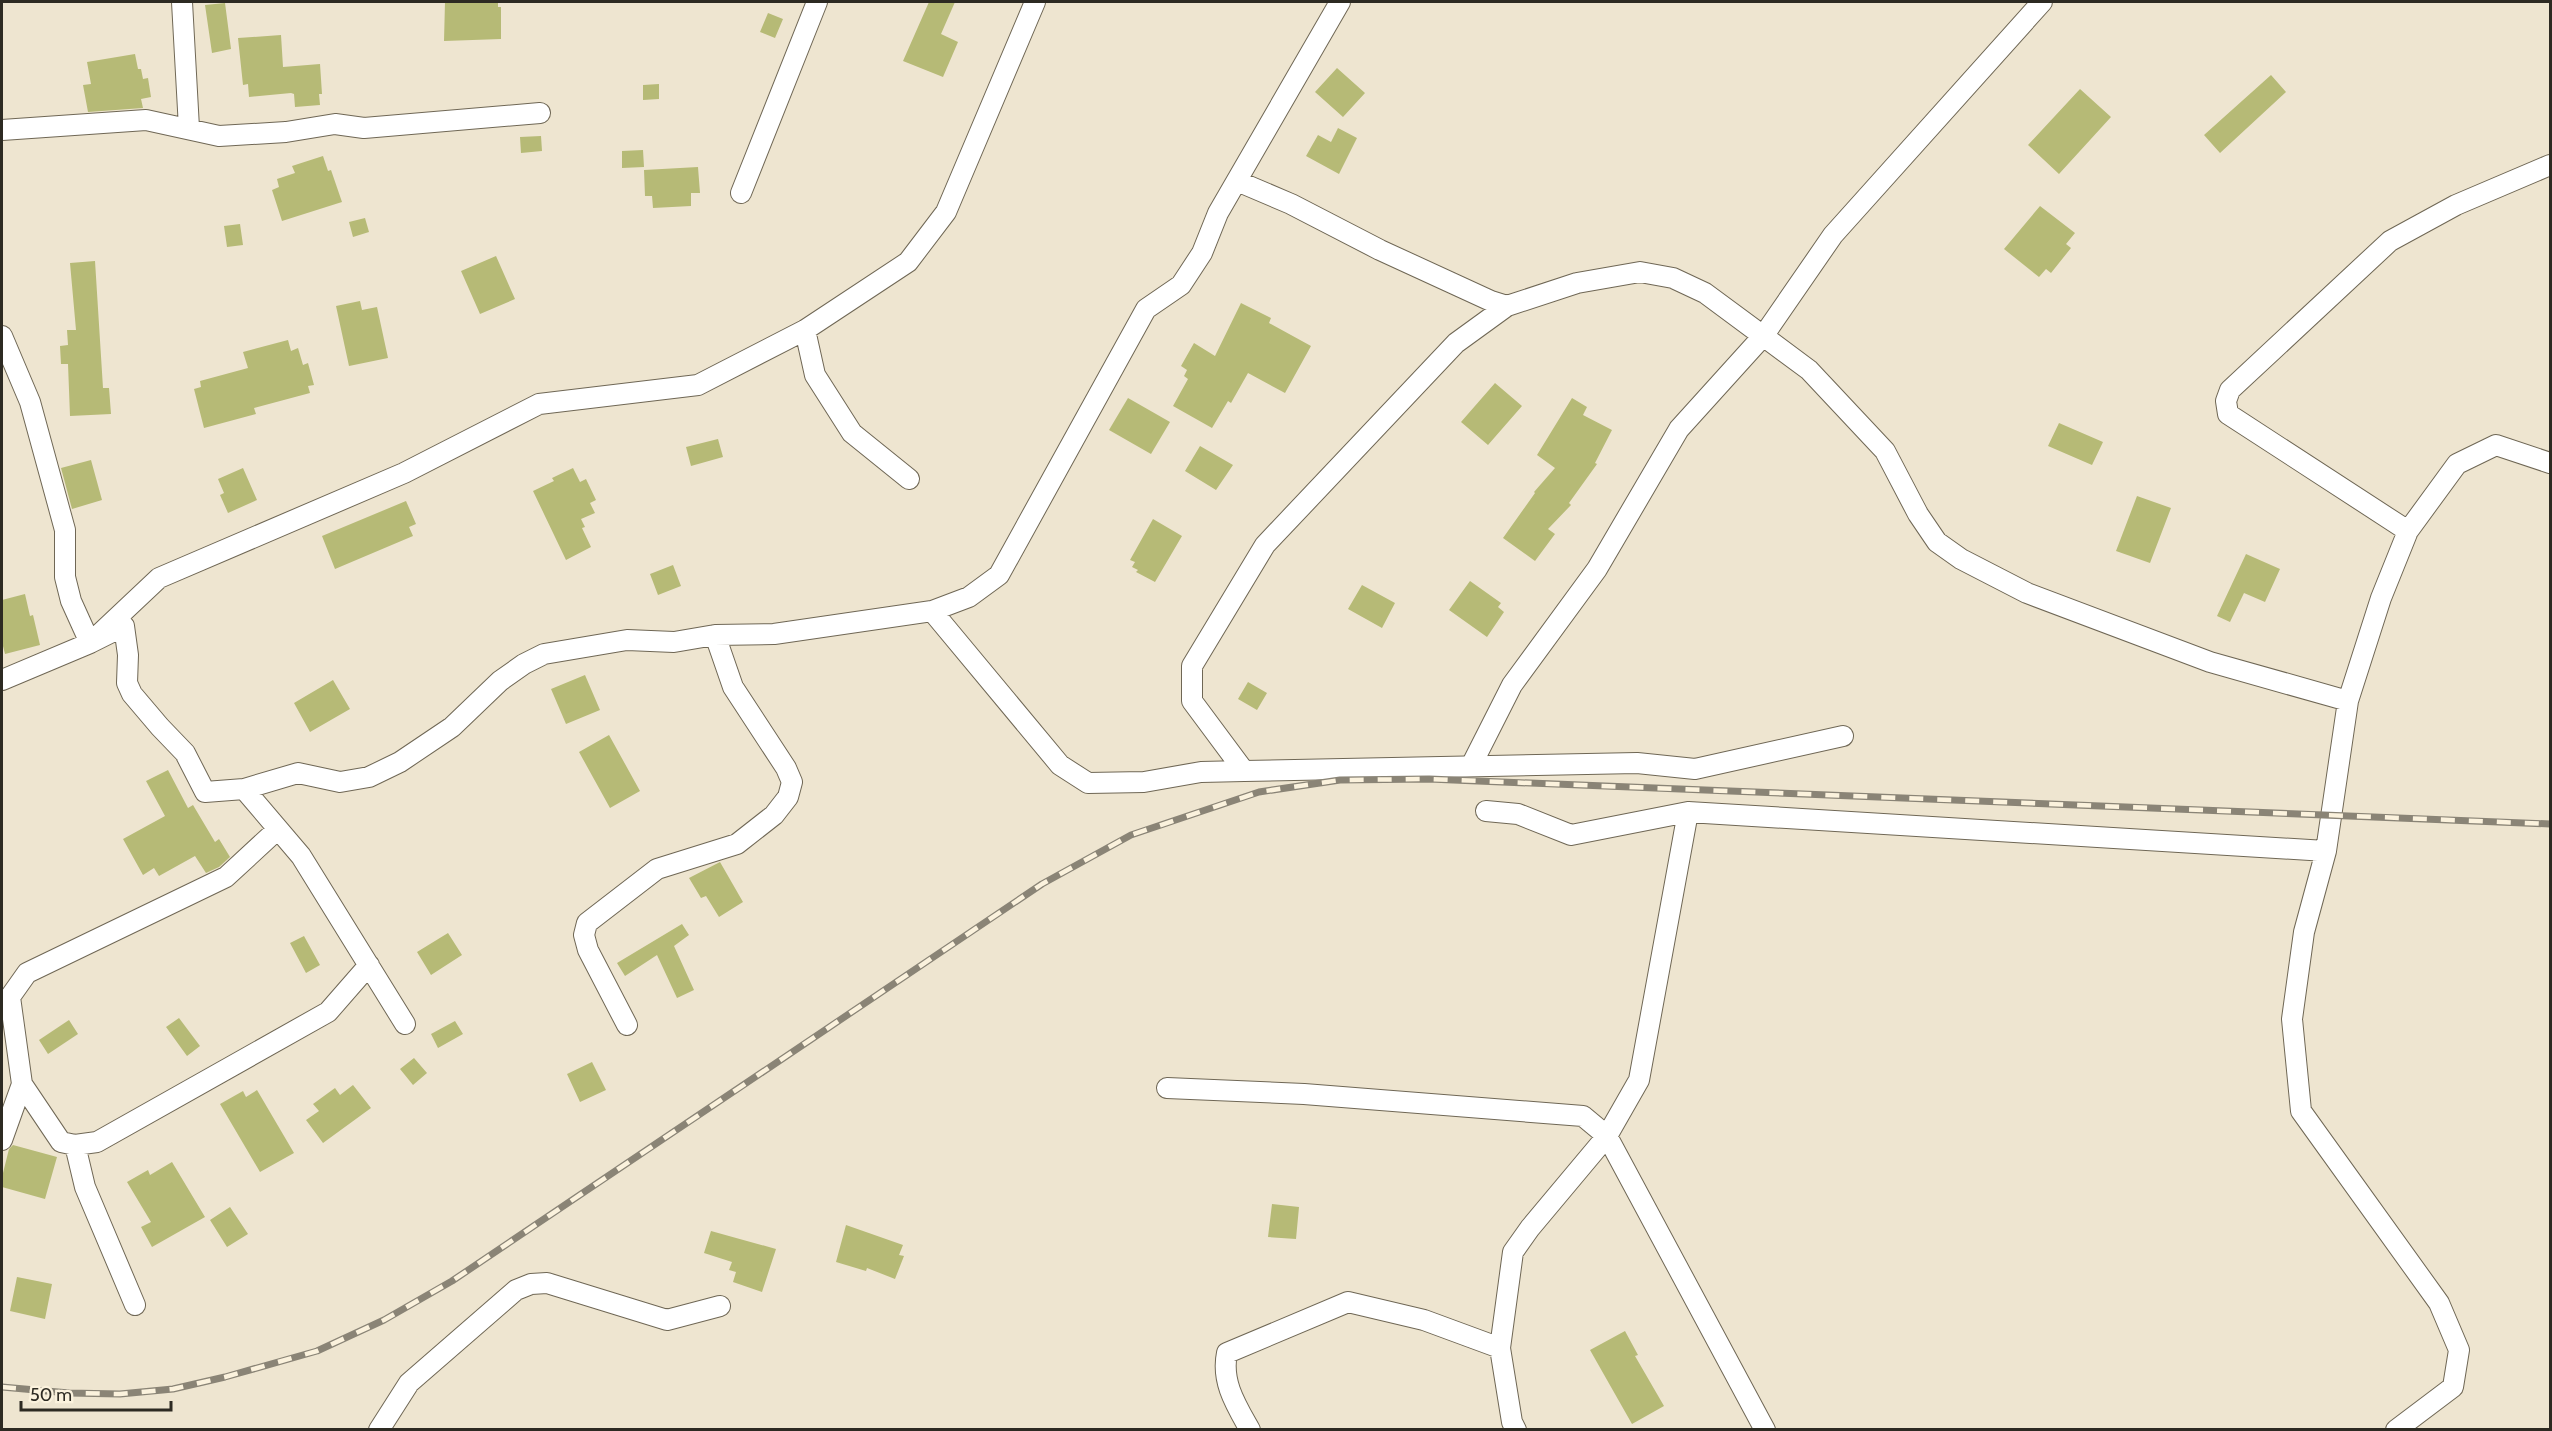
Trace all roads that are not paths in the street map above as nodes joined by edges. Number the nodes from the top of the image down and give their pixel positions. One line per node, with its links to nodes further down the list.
1 (182, 2): 7 (street)
2 (817, 2): 11 (street)
3 (1035, 2): 13 (street)
4 (1340, 2): 10 (street)
5 (2042, 2): 14 (street)
6 (540, 113): 7 (street)
7 (189, 128): 8 (street)
8 (2, 130)
9 (2550, 165): 18 (street)
10 (1237, 181): 12 (street); 19 (street)
11 (741, 193)
12 (1507, 306): 14 (street); 26 (street)
13 (805, 330): 17 (street); 21 (street)
14 (1764, 335): 23 (street); 25 (street)
15 (2, 336): 21 (street)
16 (2550, 463): 18 (street)
17 (909, 479)
18 (2408, 531): 23 (street)
19 (932, 611): 20 (street); 26 (street)
20 (715, 635): 27 (street); 35 (street)
21 (90, 643): 22 (street); 27 (street)
22 (2, 680)
23 (2348, 701): 31 (street)
24 (1843, 736): 25 (street)
25 (1471, 766): 26 (street)
26 (1244, 771)
27 (244, 789): 30 (street)
28 (1485, 811): 29 (street)
29 (1688, 812): 31 (street); 39 (street)
30 (278, 829): 32 (street); 33 (street)
31 (2326, 851): 49 (street)
32 (369, 965): 34 (street); 41 (street)
33 (6, 988): 36 (street)
34 (405, 1024)
35 (627, 1025)
36 (22, 1084): 38 (street); 41 (street)
37 (1167, 1088): 39 (street)
38 (7, 1107): 40 (street)
39 (1607, 1136): 44 (street); 48 (street)
40 (2, 1140)
41 (75, 1145): 42 (street)
42 (135, 1305)
43 (720, 1306): 45 (street)
44 (1500, 1348): 46 (street); 47 (street)
45 (379, 1430)
46 (1250, 1430)
47 (1516, 1430)
48 (1765, 1430)
49 (2396, 1430)

